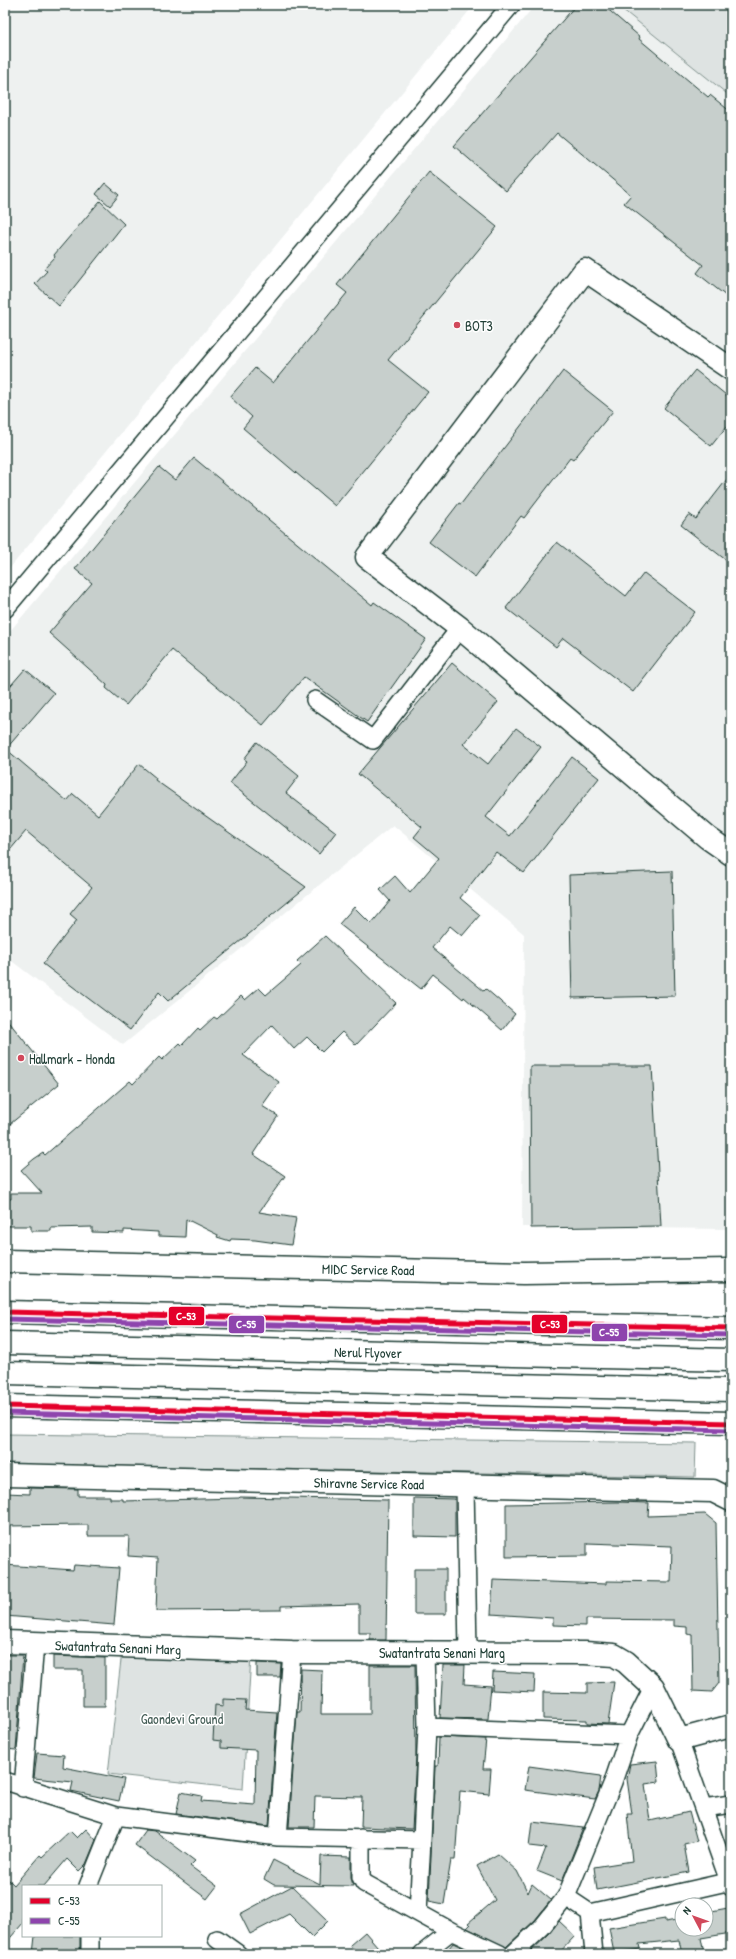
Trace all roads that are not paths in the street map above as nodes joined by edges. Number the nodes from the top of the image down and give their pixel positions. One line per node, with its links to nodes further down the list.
1 (511, 5): 3 (street)
2 (731, 369): 4 (main road)
3 (5, 609)
4 (460, 628): 5 (street); 6 (main road)
5 (315, 700)
6 (731, 854)
7 (5, 1261): 8 (main road, MIDC Service Road)
8 (731, 1270)
9 (5, 1312): 10 (main road)
10 (731, 1328)
11 (5, 1343): 12 (main road, Nerul Flyover)
12 (731, 1360)
13 (5, 1373): 14 (main road)
14 (731, 1390)
15 (5, 1406): 16 (main road)
16 (731, 1423)
17 (5, 1475): 18 (main road, Shiravne Service Road)
18 (465, 1486): 19 (main road, Shiravne Service Road); 23 (street)
19 (731, 1500)
20 (5, 1642): 21 (main road, Swatantrata Senani Marg)
21 (35, 1644): 22 (main road, Swatantrata Senani Marg); 31 (street)
22 (292, 1652): 24 (main road, Swatantrata Senani Marg); 35 (street)
23 (468, 1652): 24 (main road, Swatantrata Senani Marg); 25 (main road, Swatantrata Senani Marg)
24 (425, 1653): 26 (street)
25 (653, 1688): 28 (street); 29 (main road, Swatantrata Senani Marg)
26 (427, 1726): 28 (street); 37 (street)
27 (731, 1726): 29 (main road)
28 (628, 1735): 40 (street)
29 (678, 1740): 33 (street, Swatantrata Senani Marg)
30 (5, 1781): 31 (street)
31 (23, 1788): 34 (street)
32 (731, 1804): 33 (street)
33 (704, 1808): 38 (street, Swatantrata Senani Marg)
34 (116, 1816): 35 (street); 39 (street)
35 (278, 1836): 36 (street)
36 (361, 1838): 37 (street); 41 (street)
37 (422, 1840): 41 (street)
38 (731, 1883): 42 (street)
39 (88, 1885)
40 (566, 1897): 42 (street); 50 (street)
41 (418, 1912): 43 (street)
42 (590, 1913): 51 (street)
43 (451, 1931): 48 (street); 49 (street)
44 (90, 1937): 46 (street)
45 (217, 1939): 47 (street)
46 (90, 1954)
47 (238, 1954)
48 (422, 1954)
49 (500, 1954)
50 (513, 1954)
51 (594, 1954)

